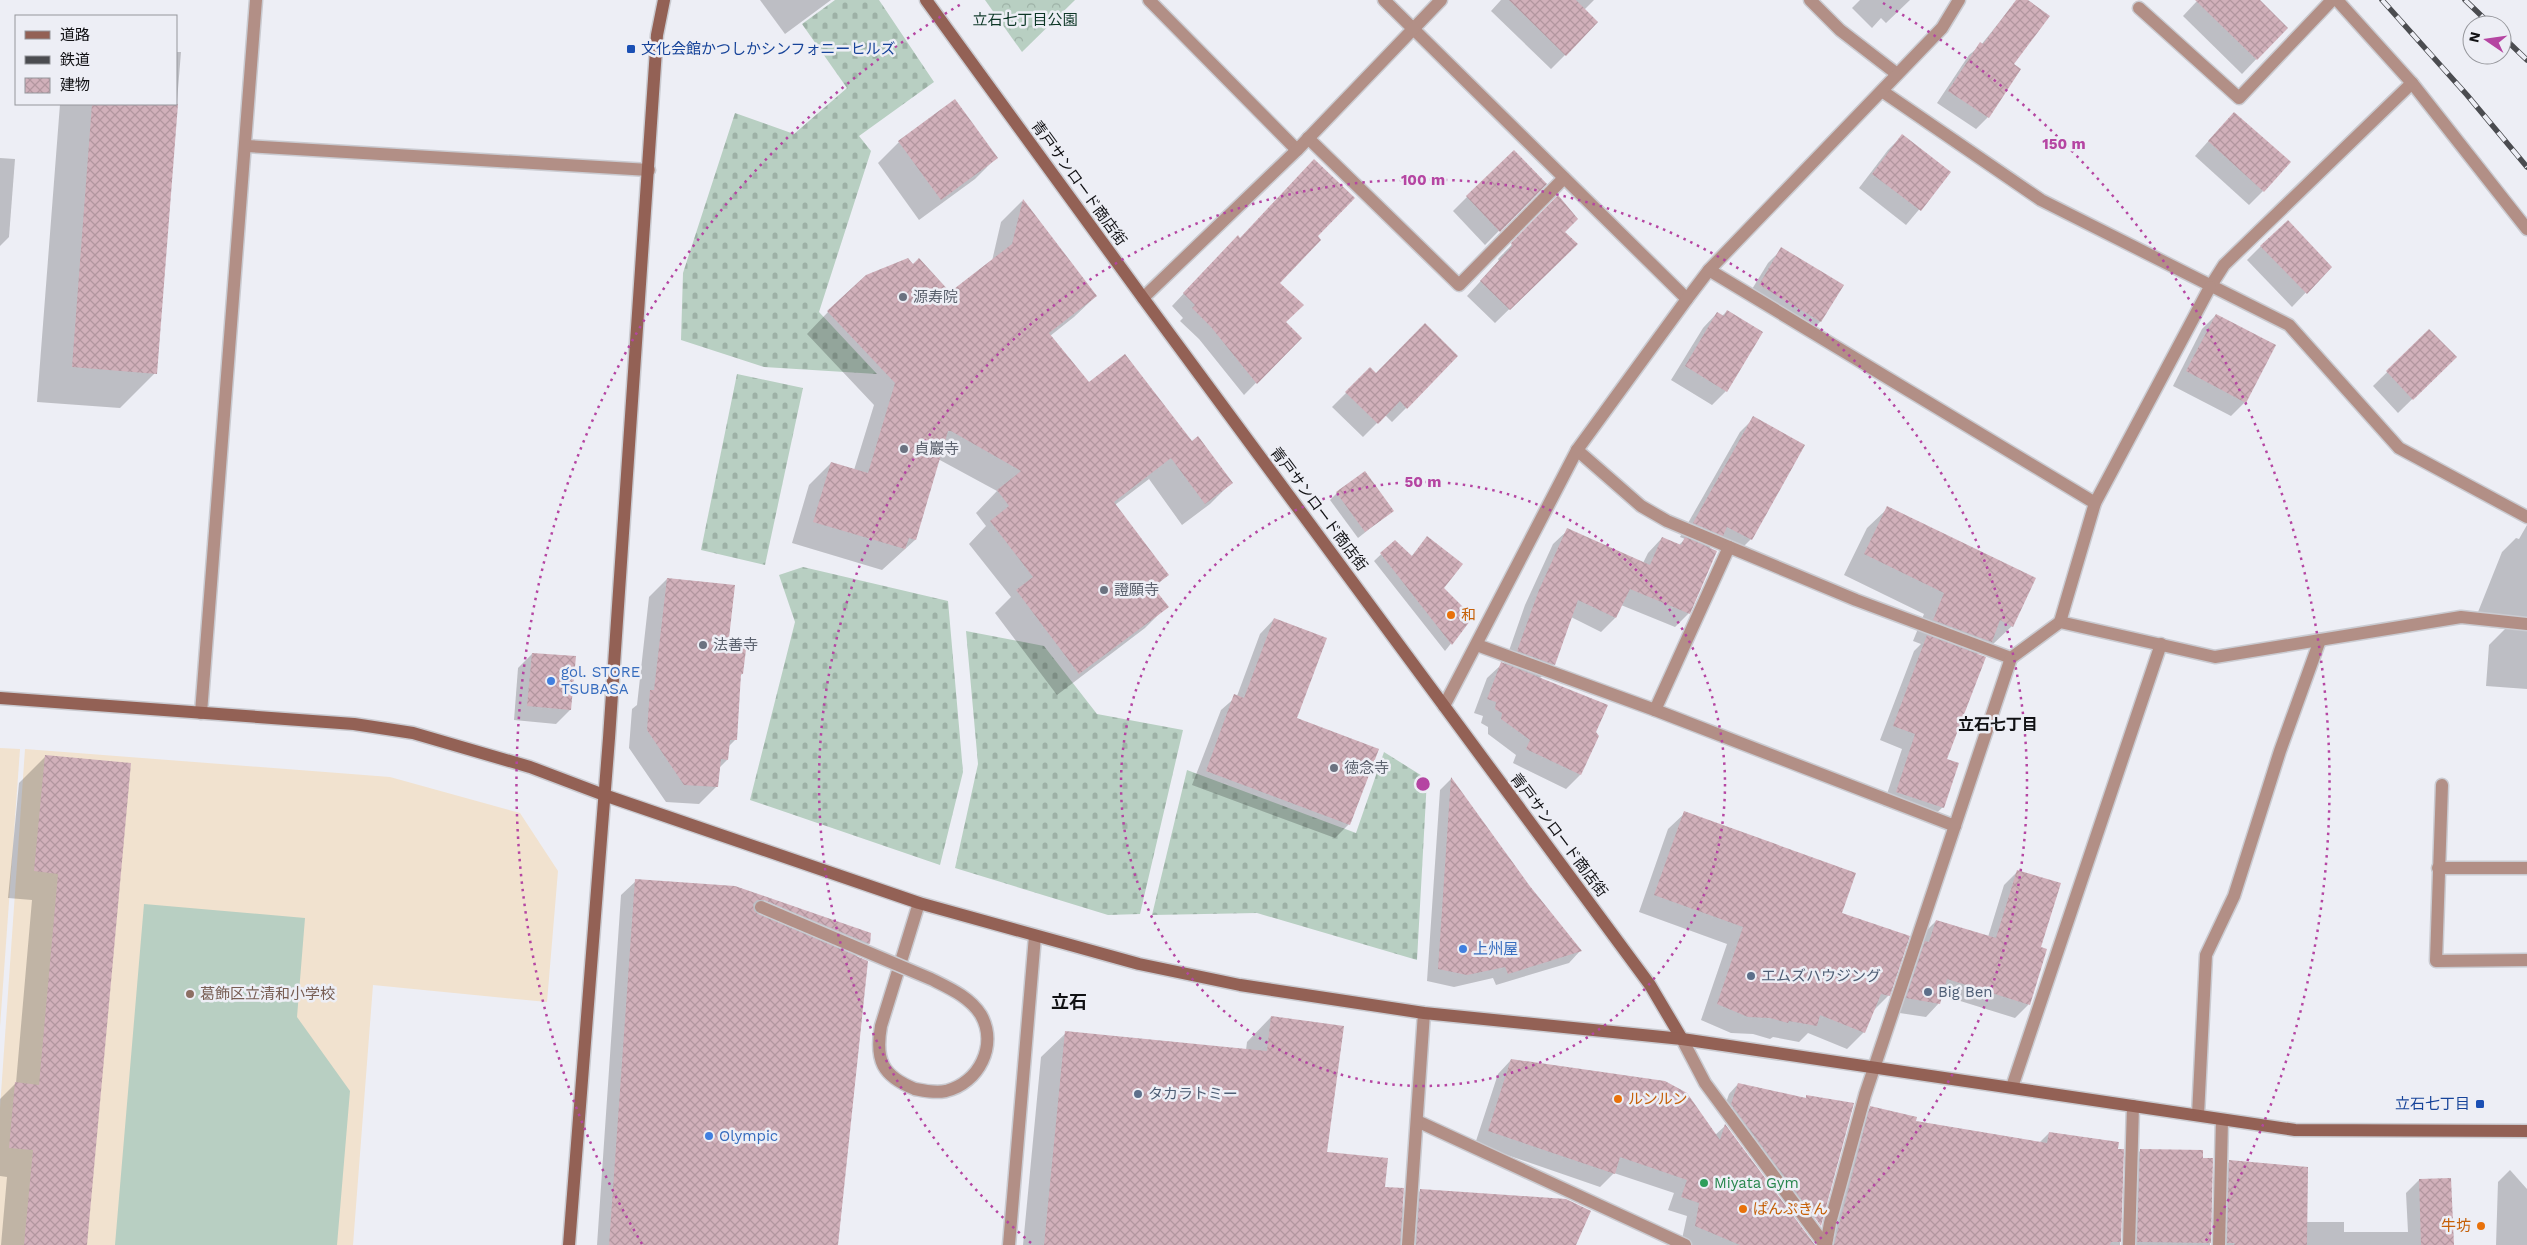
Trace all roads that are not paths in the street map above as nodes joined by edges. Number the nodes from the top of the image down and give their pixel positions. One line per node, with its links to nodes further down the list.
1 (256, 0): 17 (street)
2 (664, 0): 19 (street)
3 (926, 0): 24 (street, 青戸サンロード商店街)
4 (1149, 0): 18 (street)
5 (1384, 0): 12 (street)
6 (1441, 0): 12 (street)
7 (1810, 0): 13 (street)
8 (1959, 0): 13 (street)
9 (2332, 0): 11 (street)
10 (2337, 0): 14 (street)
11 (2139, 8)
12 (1413, 28): 16 (street); 20 (street)
13 (1897, 74): 15 (street)
14 (2412, 83): 21 (street); 23 (street)
15 (1882, 91): 22 (street); 23 (street)
16 (1308, 138): 18 (street); 20 (street)
17 (246, 146): 19 (street); 39 (street)
18 (1297, 150): 24 (street)
19 (649, 170): 41 (street)
20 (1564, 178): 25 (street)
21 (2527, 229)
22 (1709, 270): 25 (street); 27 (street)
23 (2210, 287): 27 (street); 28 (street)
24 (1143, 298): 37 (street, 青戸サンロード商店街)
25 (1688, 300): 26 (street)
26 (1577, 450): 29 (street); 34 (street)
27 (2095, 503): 30 (street)
28 (2527, 517)
29 (1729, 547): 35 (street); 38 (street)
30 (2060, 622): 33 (street); 35 (street)
31 (2527, 624): 32 (street)
32 (2320, 640): 33 (street); 54 (street)
33 (2160, 644): 52 (street)
34 (1477, 645): 37 (street); 38 (street)
35 (2012, 658): 42 (street)
36 (0, 698): 39 (street)
37 (1444, 706): 50 (street, 青戸サンロード商店街)
38 (1655, 710): 42 (street)
39 (201, 714): 41 (street)
40 (2442, 785): 43 (street)
41 (604, 795): 45 (street); 58 (street)
42 (1955, 826): 51 (street)
43 (2438, 868): 44 (street); 48 (street)
44 (2527, 868)
45 (919, 903): 46 (street, bridge); 47 (street)
46 (762, 907)
47 (1035, 936): 49 (street); 59 (street)
48 (2527, 960)
49 (1424, 1013): 50 (street); 56 (street)
50 (1682, 1039): 51 (street); 62 (street)
51 (1875, 1068): 52 (street); 62 (street)
52 (2012, 1087): 53 (street)
53 (2133, 1106): 54 (street); 63 (street)
54 (2198, 1115): 55 (street)
55 (2222, 1120): 57 (street); 64 (street)
56 (1417, 1121): 60 (street); 61 (street)
57 (2527, 1131)
58 (569, 1245)
59 (1009, 1245)
60 (1408, 1245)
61 (1685, 1245)
62 (1826, 1245)
63 (2129, 1245)
64 (2219, 1245)

